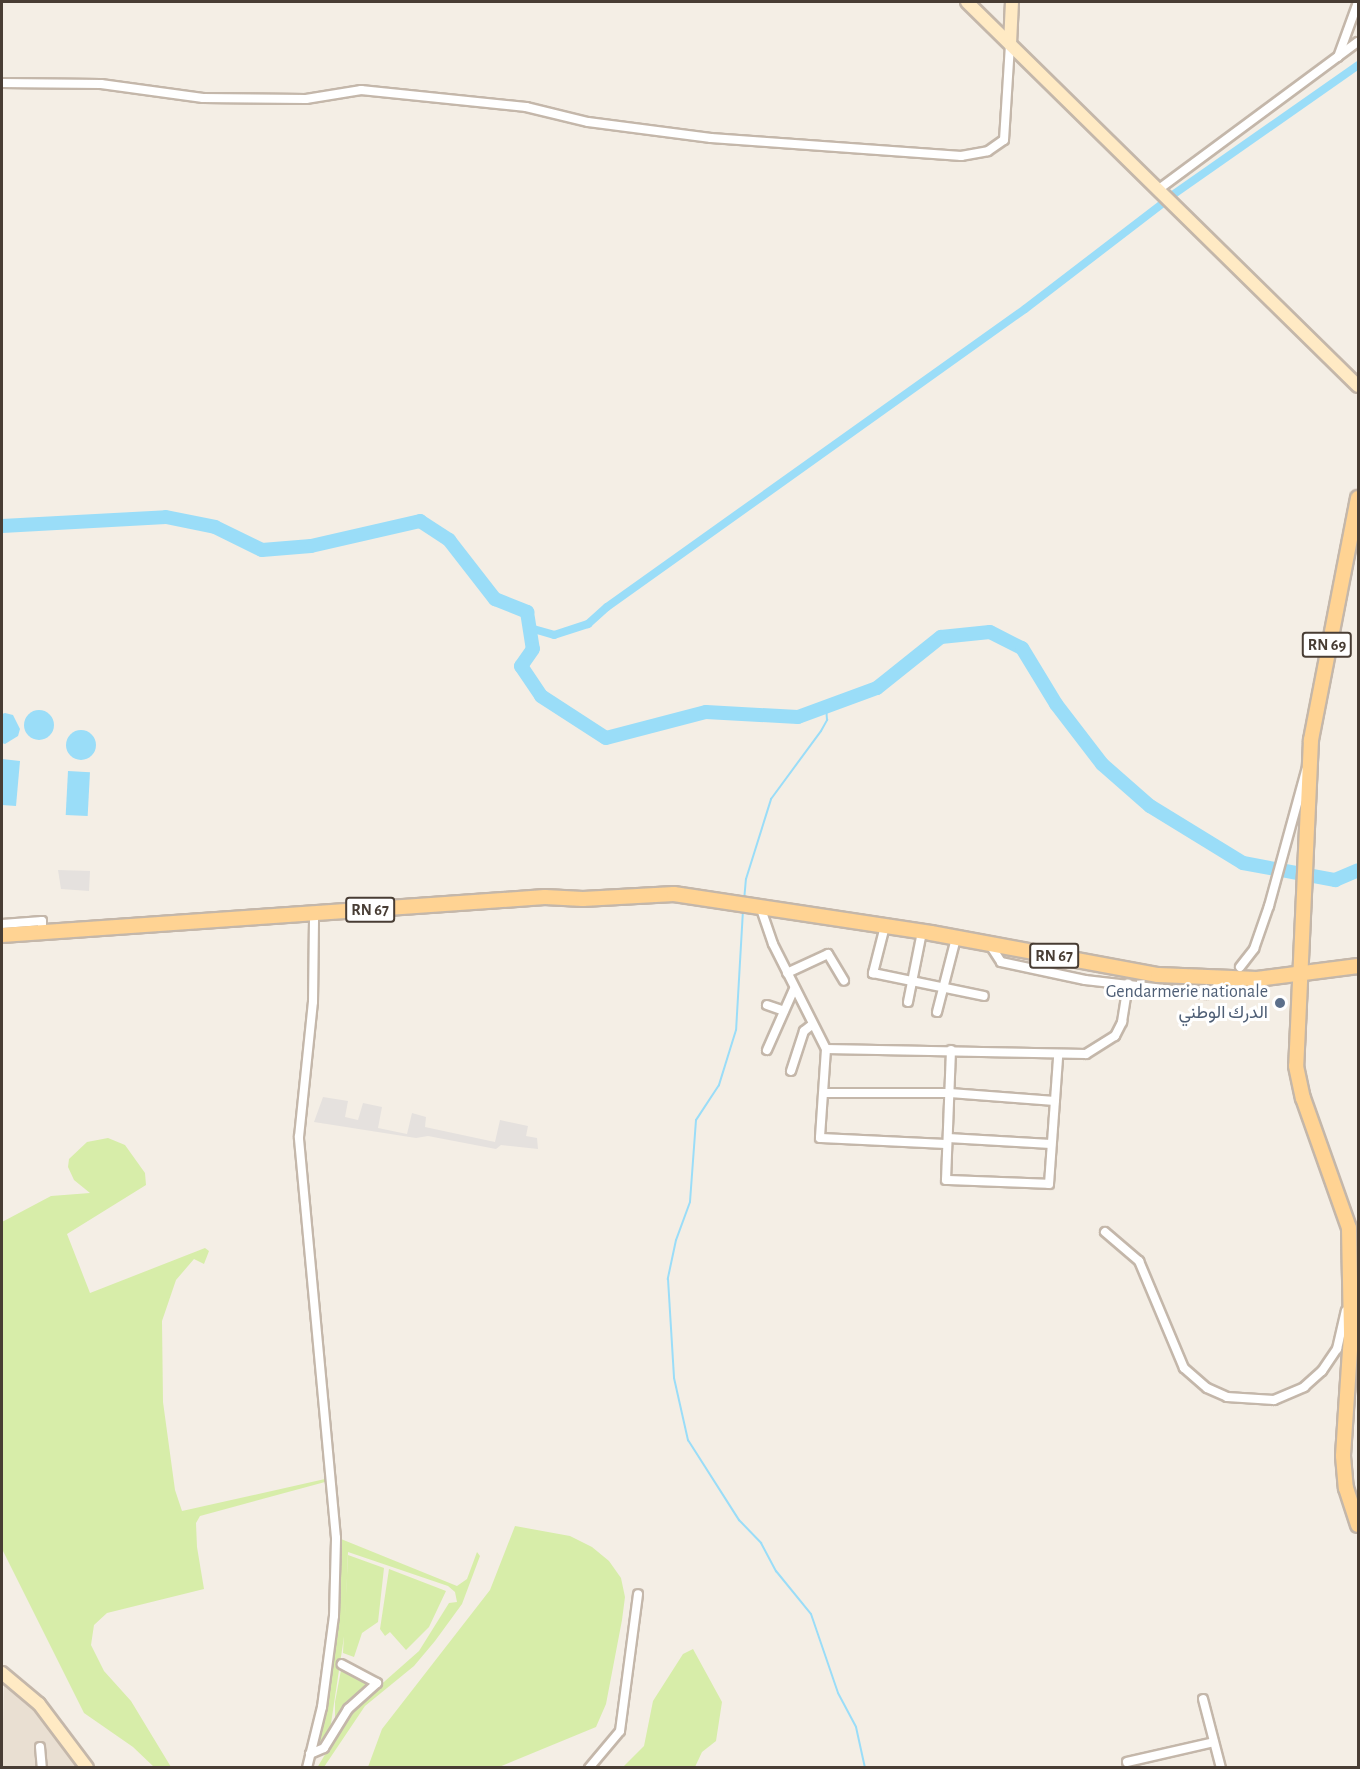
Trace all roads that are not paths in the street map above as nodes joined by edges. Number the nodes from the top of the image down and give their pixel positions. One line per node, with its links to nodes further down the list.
1 (967, 2): 5 (main road)
2 (1012, 2): 5 (main road)
3 (1358, 2): 6 (street)
4 (1359, 42): 6 (street)
5 (1010, 44): 7 (street); 8 (main road)
6 (1338, 57): 8 (street)
7 (2, 83)
8 (1159, 189): 9 (main road)
9 (1359, 386)
10 (1359, 498): 11 (main road, RN 69)
11 (1310, 756): 22 (street); 24 (main road, RN 69)
12 (750, 903): 13 (main road, RN 67); 15 (main road, RN 67); 23 (street)
13 (314, 914): 16 (main road, RN 67); 58 (street)
14 (2, 924): 16 (street)
15 (885, 926): 17 (main road, RN 67); 27 (street)
16 (42, 932): 18 (main road, RN 67)
17 (922, 932): 19 (main road, RN 67); 27 (street)
18 (2, 935)
19 (956, 938): 20 (main road, RN 67); 29 (street)
20 (990, 945): 25 (main road, RN 67); 28 (street)
21 (1359, 966): 24 (main road, RN 67)
22 (1240, 967)
23 (787, 973): 26 (street); 30 (street)
24 (1297, 977): 25 (main road, RN 67); 48 (main road, RN 69)
25 (1220, 979): 28 (street)
26 (844, 981)
27 (912, 982): 29 (street); 32 (street)
28 (1128, 983): 40 (street)
29 (944, 987): 31 (street); 35 (street)
30 (794, 989): 34 (street); 36 (street)
31 (984, 996)
32 (908, 1002)
33 (767, 1005): 34 (street)
34 (784, 1011): 38 (street)
35 (937, 1012)
36 (813, 1024): 37 (street); 41 (street)
37 (826, 1049): 39 (street); 42 (street)
38 (767, 1050)
39 (951, 1050): 40 (street); 43 (street)
40 (1058, 1057): 44 (street)
41 (791, 1071)
42 (824, 1093): 43 (street); 45 (street)
43 (950, 1093): 44 (street); 45 (street)
44 (1055, 1101): 46 (street)
45 (948, 1141): 46 (street); 46 (street)
46 (1051, 1144)
47 (1105, 1232): 49 (street)
48 (1355, 1255): 49 (main road, RN 69)
49 (1351, 1280): 50 (main road, RN 69)
50 (1359, 1525)
51 (638, 1594): 64 (street)
52 (342, 1664): 58 (street)
53 (2, 1673): 62 (main road)
54 (2, 1680): 61 (main road)
55 (1203, 1699): 56 (street)
56 (1214, 1742): 59 (street); 65 (street)
57 (40, 1747): 60 (street)
58 (310, 1754): 63 (street)
59 (1127, 1762)
60 (42, 1767)
61 (79, 1767)
62 (87, 1767)
63 (307, 1767)
64 (589, 1767)
65 (1221, 1767)

